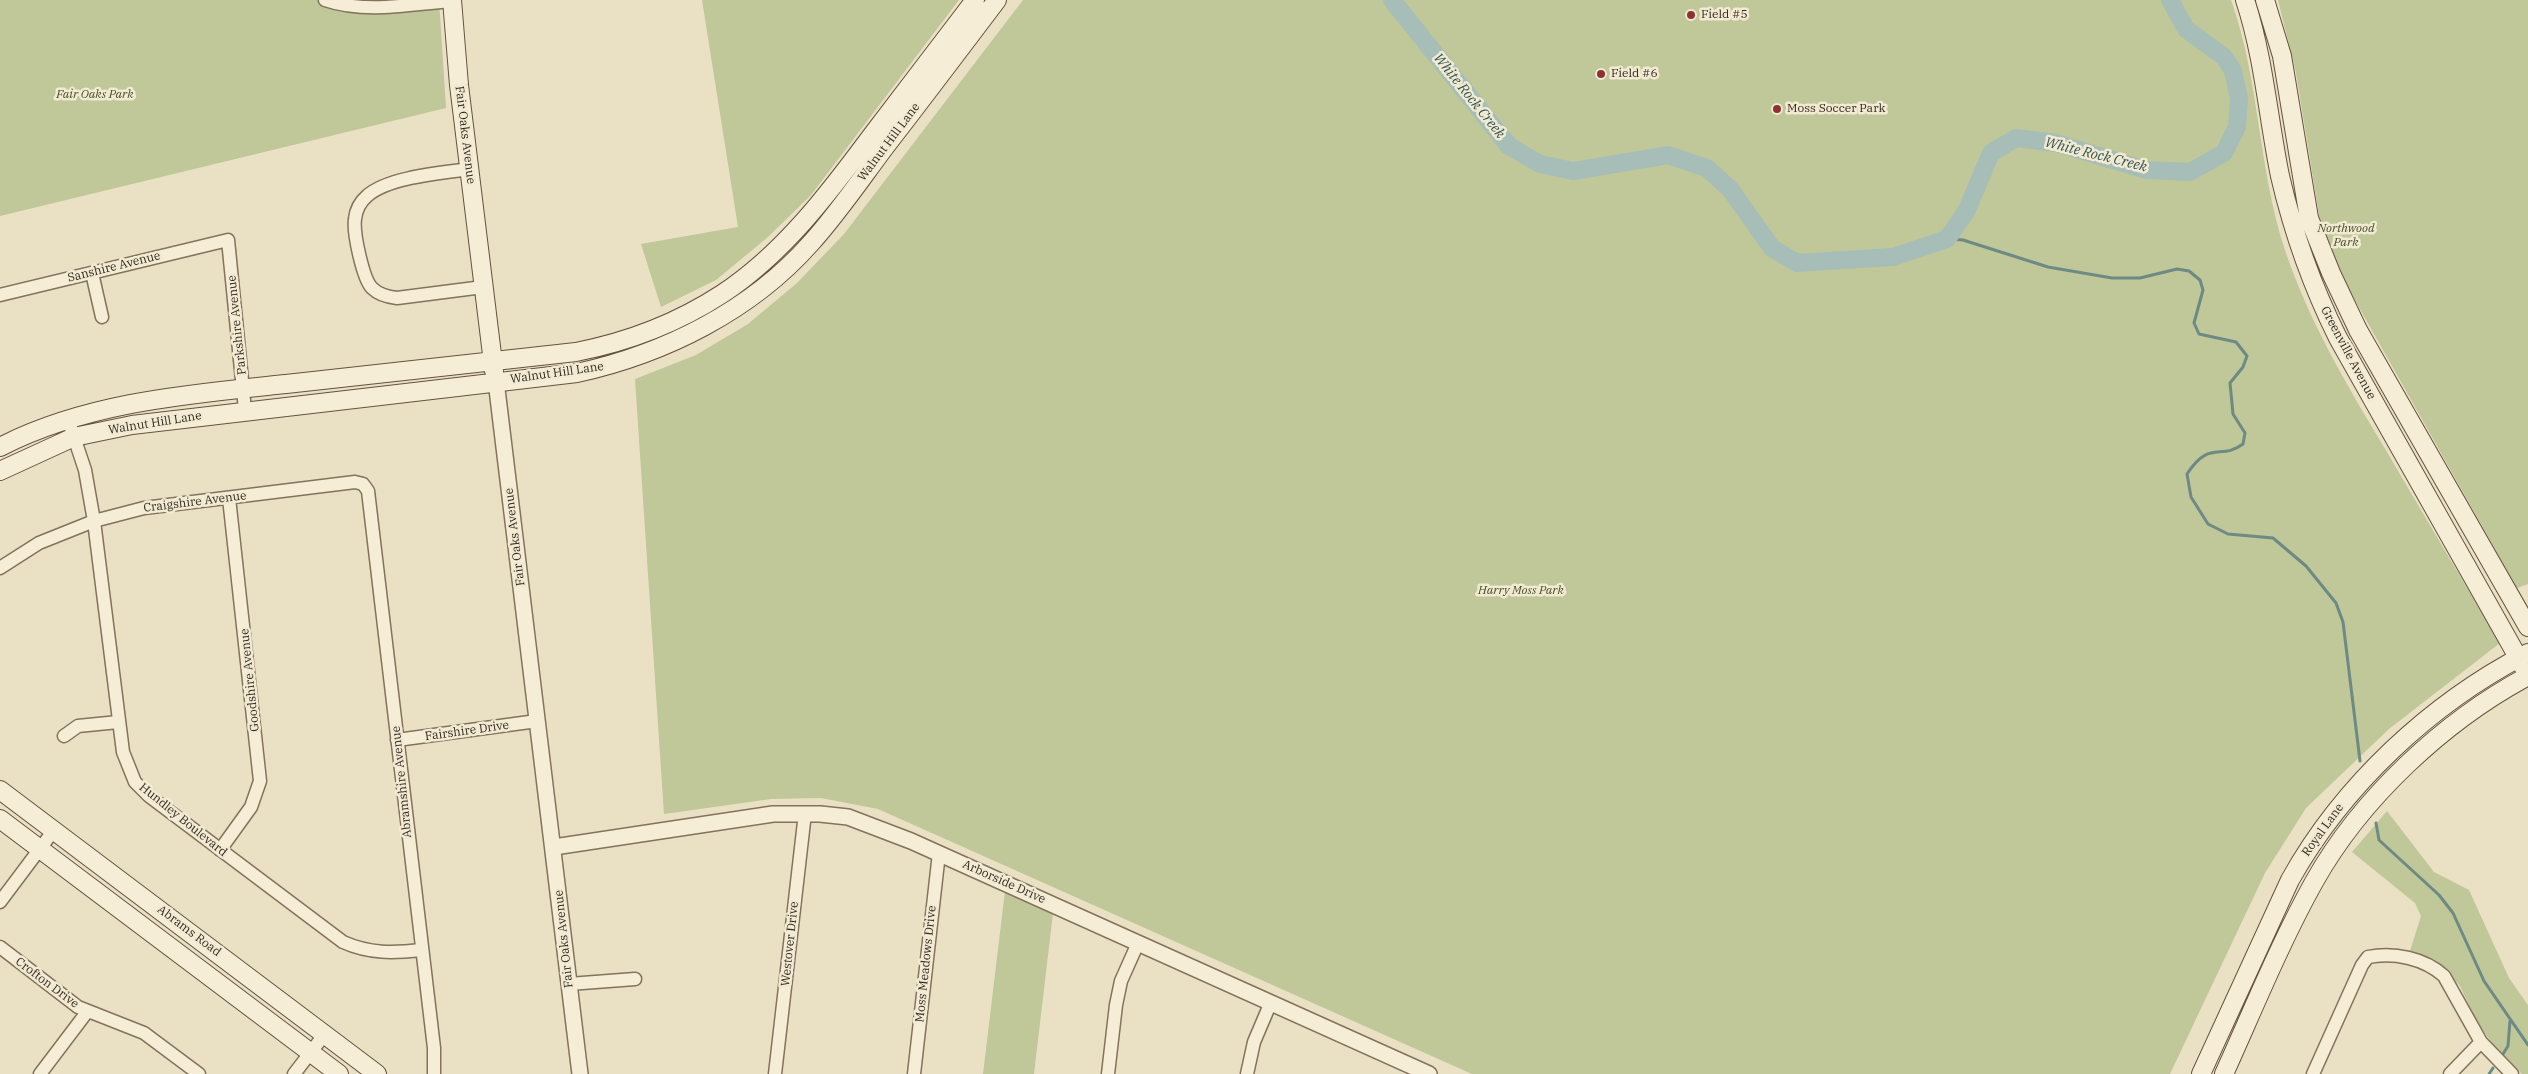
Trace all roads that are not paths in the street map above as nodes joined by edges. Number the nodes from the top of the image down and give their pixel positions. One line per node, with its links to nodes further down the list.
1 (325, 0): 2 (street)
2 (452, 0): 8 (main road, Fair Oaks Avenue)
3 (975, 0): 7 (main road, Walnut Hill Lane)
4 (997, 0): 7 (main road, Walnut Hill Lane)
5 (2245, 0): 23 (main road, Greenville Avenue)
6 (2265, 0): 21 (main road, Greenville Avenue)
7 (948, 50): 14 (main road, Walnut Hill Lane); 15 (main road, Walnut Hill Lane)
8 (470, 169): 11 (main road, Fair Oaks Avenue); 11 (street)
9 (228, 240): 10 (street, Sanshire Avenue); 16 (street, Parkshire Avenue)
10 (92, 273): 12 (street, Sanshire Avenue); 13 (street)
11 (483, 287): 14 (main road, Fair Oaks Avenue)
12 (0, 295)
13 (102, 317)
14 (492, 361): 15 (main road, Fair Oaks Avenue); 16 (main road, Walnut Hill Lane)
15 (496, 381): 17 (main road, Walnut Hill Lane); 31 (street, Fair Oaks Avenue)
16 (244, 388): 17 (street, Parkshire Avenue); 18 (main road, Walnut Hill Lane)
17 (245, 410): 19 (main road, Walnut Hill Lane)
18 (68, 419): 19 (street, Hundley Boulevard); 20 (main road, Walnut Hill Lane)
19 (74, 437): 22 (main road, Walnut Hill Lane); 26 (street, Hundley Boulevard)
20 (0, 447)
21 (2436, 467): 23 (main road); 28 (main road, Greenville Avenue)
22 (0, 471)
23 (2416, 478): 29 (main road, Greenville Avenue)
24 (368, 491): 25 (street, Craigshire Avenue); 34 (street, Abramshire Avenue)
25 (229, 498): 26 (street, Craigshire Avenue); 43 (street, Goodshire Avenue)
26 (94, 520): 27 (street, Craigshire Avenue); 32 (street, Hundley Boulevard)
27 (0, 568)
28 (2528, 628)
29 (2523, 656): 30 (main road, Greenville Avenue); 35 (main road, Royal Lane)
30 (2528, 676): 37 (main road, Royal Lane)
31 (537, 721): 34 (street, Fairshire Drive); 41 (street, Fair Oaks Avenue)
32 (118, 722): 33 (street); 43 (street, Hundley Boulevard)
33 (64, 736)
34 (397, 740): 48 (street, Abramshire Avenue)
35 (2368, 775): 37 (main road); 68 (main road, Royal Lane)
36 (0, 790): 40 (main road, Abrams Road)
37 (2384, 790): 69 (main road, Royal Lane)
38 (805, 813): 41 (street, Arborside Drive); 44 (street, Arborside Drive); 63 (street, Westover Drive)
39 (0, 819): 42 (main road, Abrams Road)
40 (54, 830): 42 (street); 53 (main road, Abrams Road)
41 (554, 847): 50 (street, Fair Oaks Avenue)
42 (40, 850): 45 (street); 55 (main road, Abrams Road)
43 (220, 850): 48 (street, Hundley Boulevard)
44 (938, 853): 46 (street, Arborside Drive); 64 (street, Moss Meadows Drive)
45 (0, 902)
46 (1138, 943): 51 (street, Arborside Drive); 65 (street)
47 (0, 948): 52 (street, Crofton Drive)
48 (422, 950): 61 (street, Abramshire Avenue)
49 (635, 979): 50 (street)
50 (569, 984): 62 (street, Fair Oaks Avenue)
51 (1271, 1002): 66 (street); 67 (street, Arborside Drive)
52 (87, 1012): 56 (street); 57 (street, Crofton Drive)
53 (324, 1035): 55 (street); 60 (main road, Abrams Road)
54 (2481, 1042): 70 (street); 71 (street); 72 (street)
55 (310, 1052): 58 (street); 59 (main road, Abrams Road)
56 (40, 1074)
57 (199, 1074)
58 (294, 1074)
59 (339, 1074)
60 (377, 1074)
61 (434, 1074)
62 (580, 1074)
63 (775, 1074)
64 (914, 1074)
65 (1108, 1074)
66 (1247, 1074)
67 (1429, 1074)
68 (2201, 1074)
69 (2224, 1074)
70 (2312, 1074)
71 (2450, 1074)
72 (2512, 1074)

